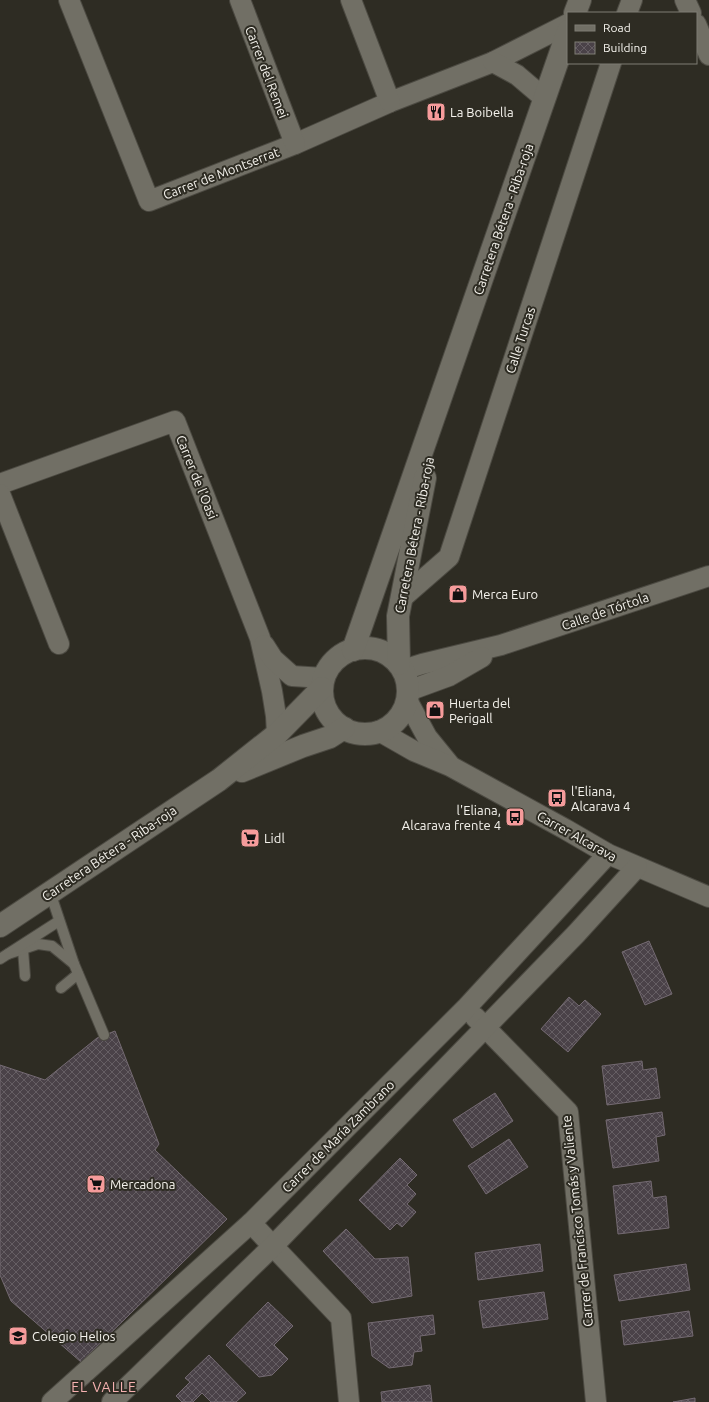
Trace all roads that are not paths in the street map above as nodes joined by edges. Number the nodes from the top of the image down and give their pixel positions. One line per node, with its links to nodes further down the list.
1 (69, 0): 18 (street, Carrer de Montserrat)
2 (240, 0): 18 (street, Carrer del Remei)
3 (350, 0): 17 (street)
4 (580, 0): 7 (main road)
5 (632, 0): 8 (street)
6 (685, 0): 9 (street)
7 (575, 12)
8 (627, 12)
9 (691, 12)
10 (567, 25): 14 (street, Carrer de Montserrat)
11 (697, 26): 13 (street)
12 (567, 35): 16 (main road, Carretera Bétera - Riba-roja)
13 (709, 55)
14 (494, 62): 16 (street); 17 (street, Carrer de Montserrat)
15 (611, 64): 23 (street, Calle Turcas)
16 (544, 98): 19 (main road, Carretera Bétera - Riba-roja)
17 (390, 102): 18 (street, Carrer de Montserrat)
18 (295, 144)
19 (438, 407): 23 (main road, Carretera Bétera - Riba-roja); 27 (main road, Carretera Bétera - Riba-roja)
20 (0, 484): 24 (street, Carrer de l'Oasi)
21 (0, 494): 25 (street)
22 (709, 576): 26 (street, Calle de Tórtola)
23 (402, 598): 28 (main road, Carretera Bétera - Riba-roja)
24 (260, 638): 29 (street, Carrer de l'Oasi); 33 (street, Carrer de l'Oasi)
25 (59, 644)
26 (501, 646): 28 (street, Calle de Tórtola); 30 (street, Calle de Tórtola)
27 (353, 650): 28 (main road); 29 (main road)
28 (401, 667): 30 (main road)
29 (323, 683): 31 (main road); 33 (main road, Carretera Bétera - Riba-roja)
30 (408, 696): 32 (main road); 34 (street, Carrer Alcarava)
31 (344, 728): 32 (main road); 35 (main road, Carretera Bétera - Riba-roja)
32 (379, 731): 34 (street, Carrer Alcarava)
33 (277, 734): 35 (main road, Carretera Bétera - Riba-roja)
34 (450, 766): 36 (street, Carrer Alcarava)
35 (219, 780): 38 (main road, Carretera Bétera - Riba-roja)
36 (608, 854): 37 (street, Carrer Alcarava); 47 (street, Carrer de María Zambrano)
37 (637, 867): 39 (street, Carrer Alcarava); 48 (street)
38 (50, 892): 40 (lane); 41 (main road, Carretera Bétera - Riba-roja)
39 (709, 897)
40 (59, 921): 43 (lane); 44 (lane)
41 (0, 926)
42 (23, 949): 43 (lane); 44 (lane); 45 (lane)
43 (4, 956)
44 (76, 969): 46 (lane); 49 (lane)
45 (25, 976)
46 (61, 988)
47 (467, 1007): 48 (street, Carrer de Francisco Tomás y Valiente); 50 (street, Carrer de María Zambrano)
48 (485, 1027): 51 (street); 55 (street, Carrer de Francisco Tomás y Valiente)
49 (104, 1035)
50 (251, 1223): 51 (street); 52 (street, Carrer de María Zambrano)
51 (272, 1247): 53 (street); 54 (street)
52 (52, 1402)
53 (112, 1402)
54 (349, 1402)
55 (596, 1402)

